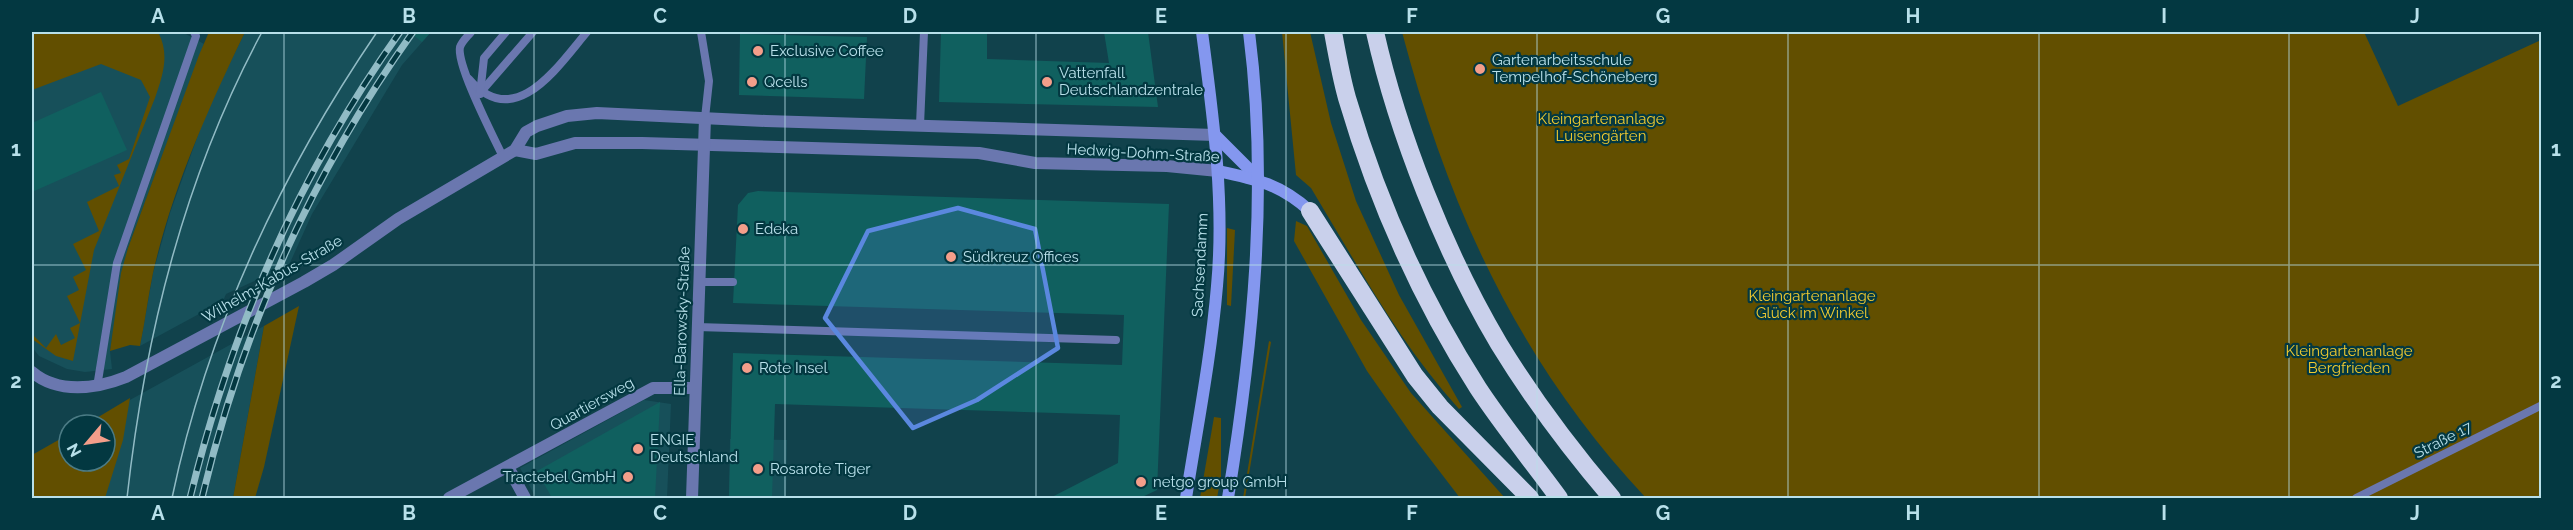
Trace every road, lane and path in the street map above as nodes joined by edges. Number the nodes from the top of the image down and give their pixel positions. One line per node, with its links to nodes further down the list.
1 (194, 32): 29 (lane)
2 (471, 32): 12 (lane)
3 (506, 32): 13 (lane)
4 (533, 32): 13 (lane)
5 (587, 32): 13 (lane)
6 (701, 32): 15 (lane)
7 (924, 32): 16 (lane)
8 (1202, 32): 17 (main road, Sachsendamm)
9 (1249, 32): 22 (main road)
10 (1333, 32): 39 (highway)
11 (1375, 32): 40 (highway)
12 (469, 79): 13 (lane); 14 (lane)
13 (480, 93): 14 (lane)
14 (479, 110): 20 (lane)
15 (705, 118): 16 (street, Hedwig-Dohm-Straße); 18 (street, Ella-Barowsky-Straße); 19 (street, Wilhelm-Kabus-Straße)
16 (920, 125): 17 (street, Hedwig-Dohm-Straße)
17 (1215, 135): 21 (main road, Sachsendamm); 22 (main road, Hedwig-Dohm-Straße)
18 (704, 145): 19 (street); 21 (street, Hedwig-Dohm-Straße); 24 (street, Ella-Barowsky-Straße)
19 (515, 150): 20 (street, Wilhelm-Kabus-Straße)
20 (503, 157): 29 (street, Wilhelm-Kabus-Straße)
21 (1218, 171): 22 (main road, Hedwig-Dohm-Straße); 36 (main road, Sachsendamm)
22 (1259, 179): 23 (main road); 37 (main road)
23 (1310, 211): 38 (highway)
24 (698, 282): 25 (lane); 26 (street, Ella-Barowsky-Straße)
25 (733, 282)
26 (697, 327): 27 (lane); 30 (street, Ella-Barowsky-Straße)
27 (1116, 340)
28 (32, 372): 29 (street, Wilhelm-Kabus-Straße)
29 (97, 387)
30 (695, 388): 32 (street, Quartiersweg); 35 (street, Ella-Barowsky-Straße)
31 (2541, 405): 41 (lane, Straße 17)
32 (508, 467): 33 (street, Quartiersweg); 34 (street)
33 (449, 498)
34 (525, 498)
35 (692, 498)
36 (1186, 498)
37 (1228, 498)
38 (1530, 498)
39 (1559, 498)
40 (1612, 498)
41 (2356, 498)

